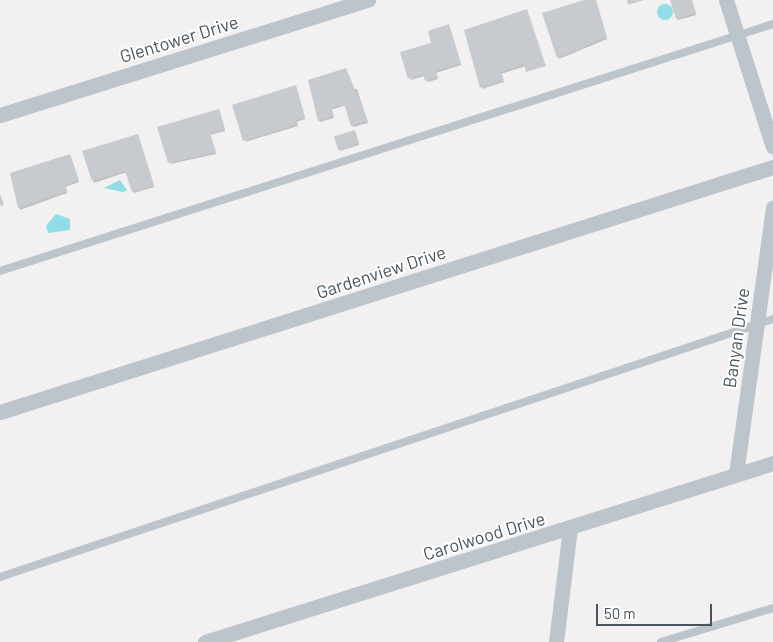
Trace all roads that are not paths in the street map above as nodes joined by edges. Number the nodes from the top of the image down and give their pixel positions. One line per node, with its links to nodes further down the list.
1 (368, 0): 5 (street, Glentower Drive)
2 (726, 0): 4 (street)
3 (773, 24): 4 (lane)
4 (737, 36): 6 (street); 9 (lane)
5 (0, 114)
6 (773, 147)
7 (773, 167): 12 (street, Gardenview Drive)
8 (773, 208): 11 (street, Banyan Drive)
9 (0, 271)
10 (773, 319): 11 (lane)
11 (757, 324): 14 (street, Banyan Drive); 16 (lane)
12 (0, 412)
13 (773, 463): 14 (street, Carolwood Drive)
14 (736, 474): 15 (street, Carolwood Drive)
15 (570, 528): 18 (street, Carolwood Drive); 19 (street)
16 (0, 577)
17 (773, 608): 20 (lane)
18 (205, 642)
19 (556, 642)
20 (661, 642)

